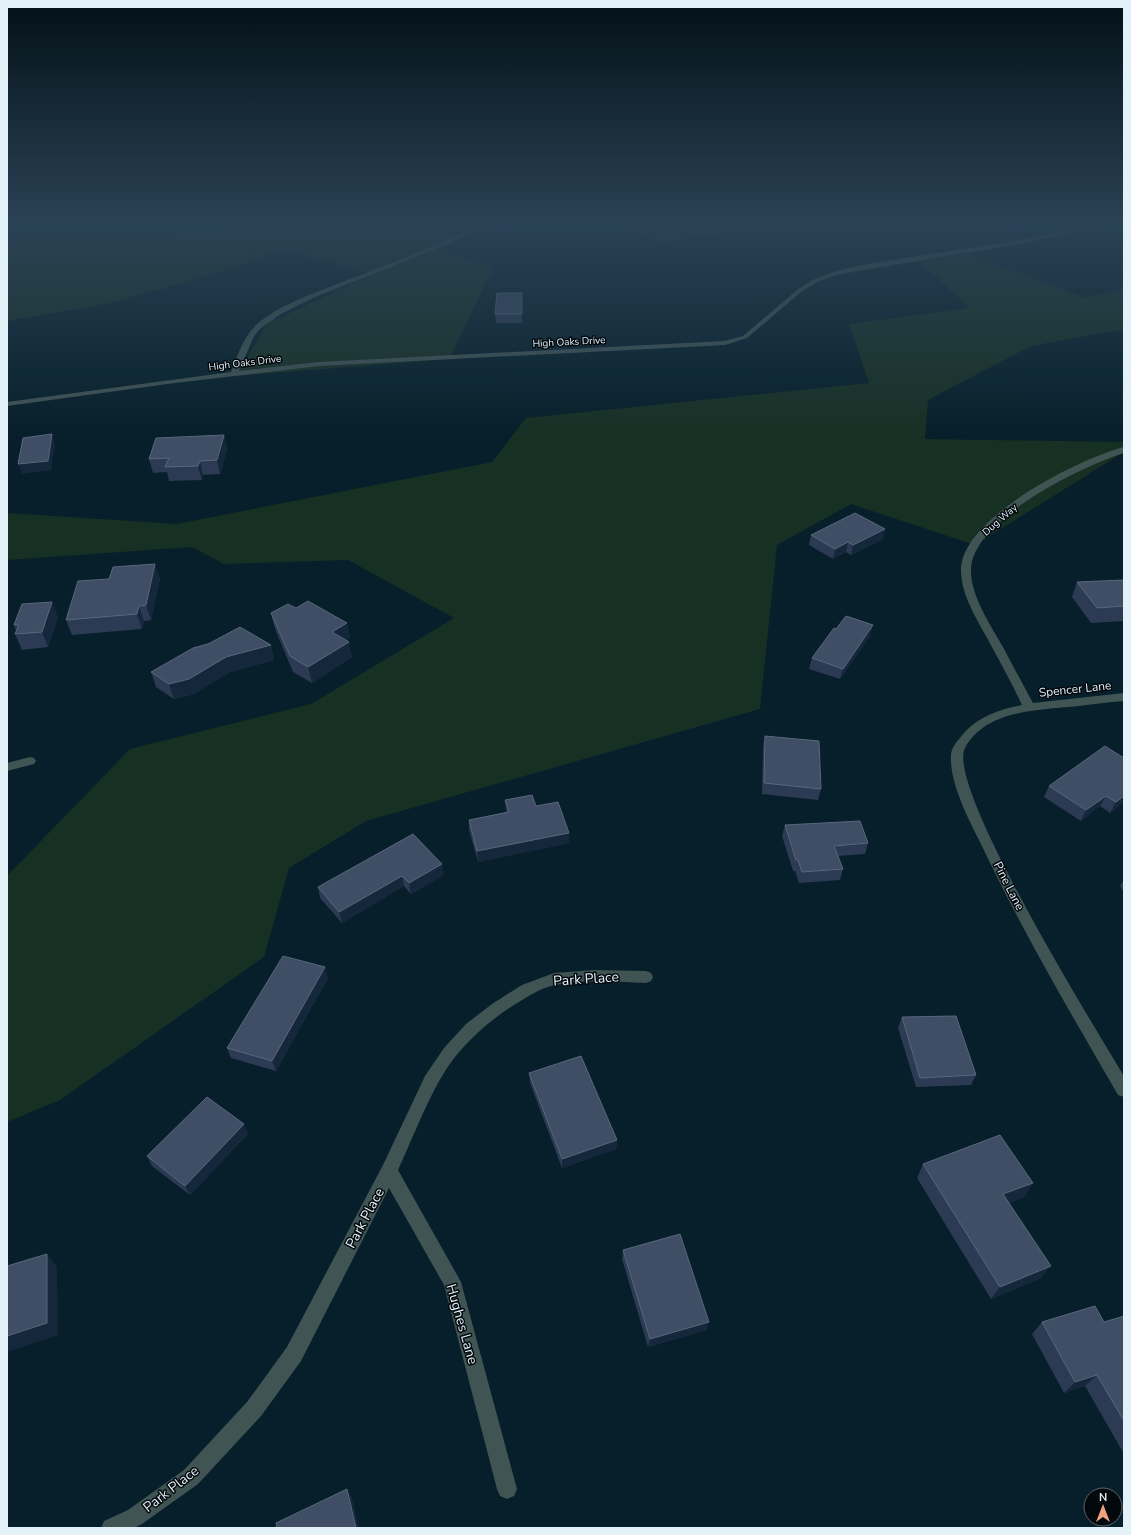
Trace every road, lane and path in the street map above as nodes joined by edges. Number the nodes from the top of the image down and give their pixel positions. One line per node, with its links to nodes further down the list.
1 (316, 295): 3 (street)
2 (795, 295): 3 (street, High Oaks Drive)
3 (234, 374): 4 (street, High Oaks Drive)
4 (7, 404)
5 (1124, 450): 7 (street, Dug Way)
6 (1124, 697): 7 (street, Spencer Lane)
7 (1029, 707): 11 (street, Pine Lane)
8 (30, 761): 9 (street)
9 (7, 767)
10 (646, 977): 12 (street, Park Place)
11 (1124, 1090)
12 (390, 1171): 13 (street, Hughes Lane); 14 (street, Park Place)
13 (507, 1490)
14 (111, 1528)

